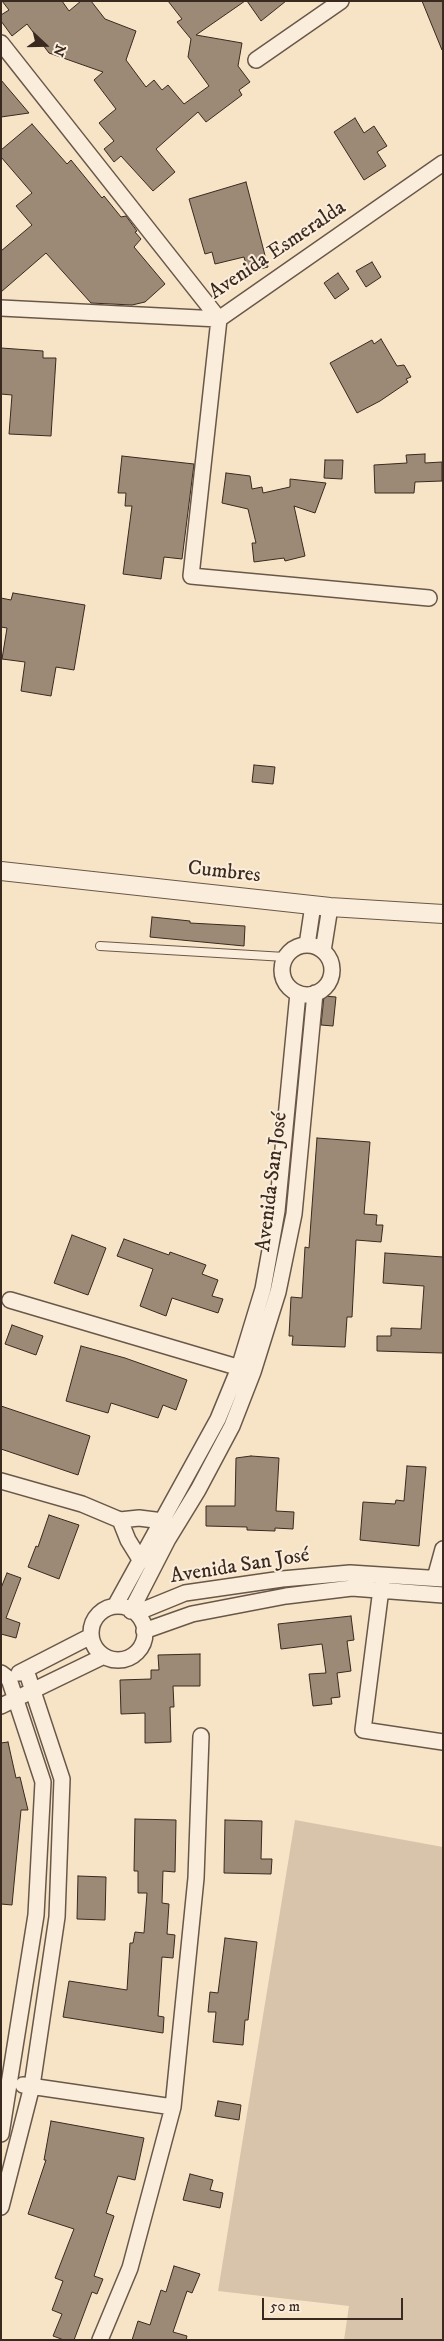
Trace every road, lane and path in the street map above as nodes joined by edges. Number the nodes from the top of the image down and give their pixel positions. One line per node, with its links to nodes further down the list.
1 (341, 1): 3 (street)
2 (1, 43): 6 (street)
3 (256, 60)
4 (443, 163): 6 (street, Avenida Esmeralda)
5 (1, 308): 6 (street, Avenida Esmeralda)
6 (219, 319): 7 (street)
7 (429, 598)
8 (1, 871): 9 (street, Cumbres)
9 (322, 906): 10 (street, Cumbres); 11 (street); 13 (street)
10 (443, 914)
11 (307, 945): 13 (street); 14 (street)
12 (100, 946): 14 (lane)
13 (323, 951): 16 (street)
14 (285, 957): 15 (street)
15 (298, 993): 16 (street); 17 (street, Avenida San José)
16 (315, 993): 18 (street, Avenida San José)
17 (283, 1134): 18 (street); 20 (street, Avenida San José)
18 (301, 1135): 21 (street, Avenida San José)
19 (10, 1300): 20 (street)
20 (239, 1368): 21 (street); 24 (street, Avenida San José)
21 (253, 1372): 32 (street, Avenida San José)
22 (1, 1481): 23 (street)
23 (120, 1520): 24 (street); 26 (street, Avenida San José)
24 (163, 1521): 26 (street, Avenida San José)
25 (443, 1550): 28 (street)
26 (141, 1561): 31 (street, Avenida San José)
27 (383, 1575): 28 (street, Avenida San José); 29 (street); 32 (street, Avenida San José)
28 (439, 1579)
29 (381, 1590): 30 (street, Avenida San José); 33 (street, Avenida San José); 42 (street)
30 (443, 1595)
31 (115, 1606): 32 (street); 34 (street)
32 (134, 1612): 33 (street)
33 (144, 1631): 35 (street)
34 (91, 1636): 35 (street); 36 (street)
35 (104, 1656): 38 (street)
36 (26, 1670): 37 (street); 38 (street)
37 (4, 1678): 39 (street)
38 (34, 1690): 39 (street); 44 (street)
39 (16, 1698): 40 (street); 43 (street)
40 (1, 1706)
41 (201, 1736): 45 (street)
42 (443, 1742)
43 (11, 2084): 44 (street); 46 (street)
44 (32, 2086): 45 (street); 47 (street)
45 (173, 2107): 48 (street)
46 (1, 2134)
47 (1, 2207)
48 (100, 2340)

